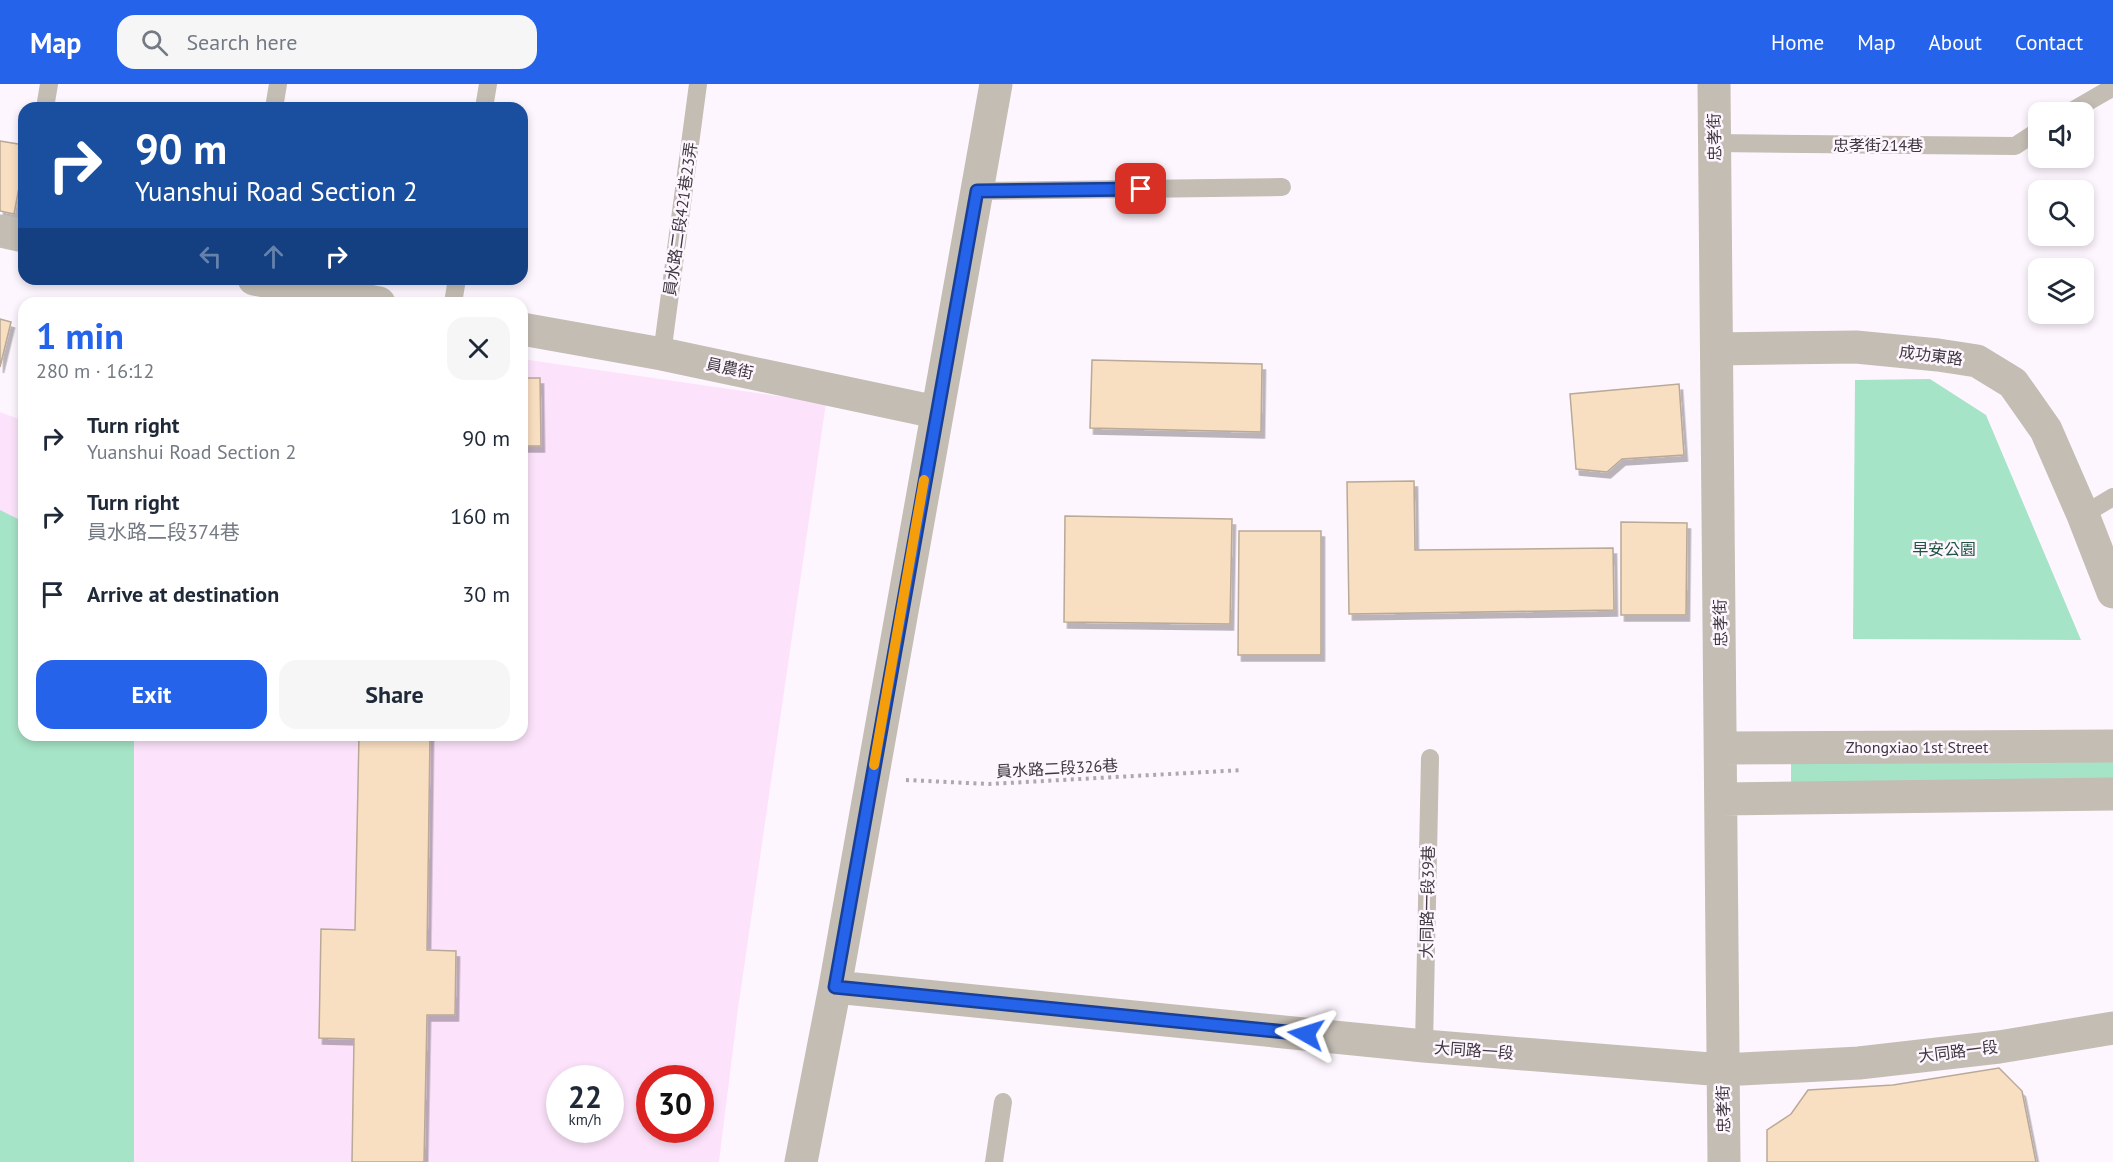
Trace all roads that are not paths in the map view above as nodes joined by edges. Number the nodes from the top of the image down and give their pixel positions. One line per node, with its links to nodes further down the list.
1 (49, 84): 8 (lane)
2 (278, 84): 9 (lane)
3 (488, 84): 10 (lane)
4 (698, 84): 22 (lane, 員水路二段421巷23弄)
5 (996, 84): 15 (street)
6 (1714, 84): 13 (street, 忠孝街)
7 (2110, 90): 11 (lane)
8 (46, 102)
9 (275, 102)
10 (485, 102)
11 (2088, 102)
12 (2028, 138): 13 (lane, 忠孝街214巷)
13 (1715, 143): 21 (street, 忠孝街)
14 (1282, 187): 15 (lane)
15 (977, 191): 23 (street)
16 (0, 231): 17 (street)
17 (18, 235)
18 (285, 285): 19 (street)
19 (348, 297)
20 (528, 330): 22 (street, 員農街)
21 (1718, 349): 25 (street, 成功東路); 28 (street, 忠孝街)
22 (662, 354): 23 (street, 員農街)
23 (936, 412): 32 (street)
24 (2113, 497): 25 (lane)
25 (2083, 515): 26 (street, 成功東路)
26 (2113, 592)
27 (2113, 746): 28 (street, Zhongxiao 1st Street)
28 (1721, 748): 31 (street, 忠孝街)
29 (1430, 758): 34 (lane, 大同路一段39巷)
30 (2113, 794): 31 (street)
31 (1722, 800): 35 (street, 忠孝街)
32 (835, 987): 34 (street, 大同路一段); 37 (street)
33 (2113, 1028): 35 (street, 大同路一段)
34 (1424, 1046): 35 (street, 大同路一段)
35 (1723, 1070): 39 (street, 忠孝街)
36 (1003, 1102): 38 (lane)
37 (801, 1162)
38 (994, 1162)
39 (1724, 1162)

